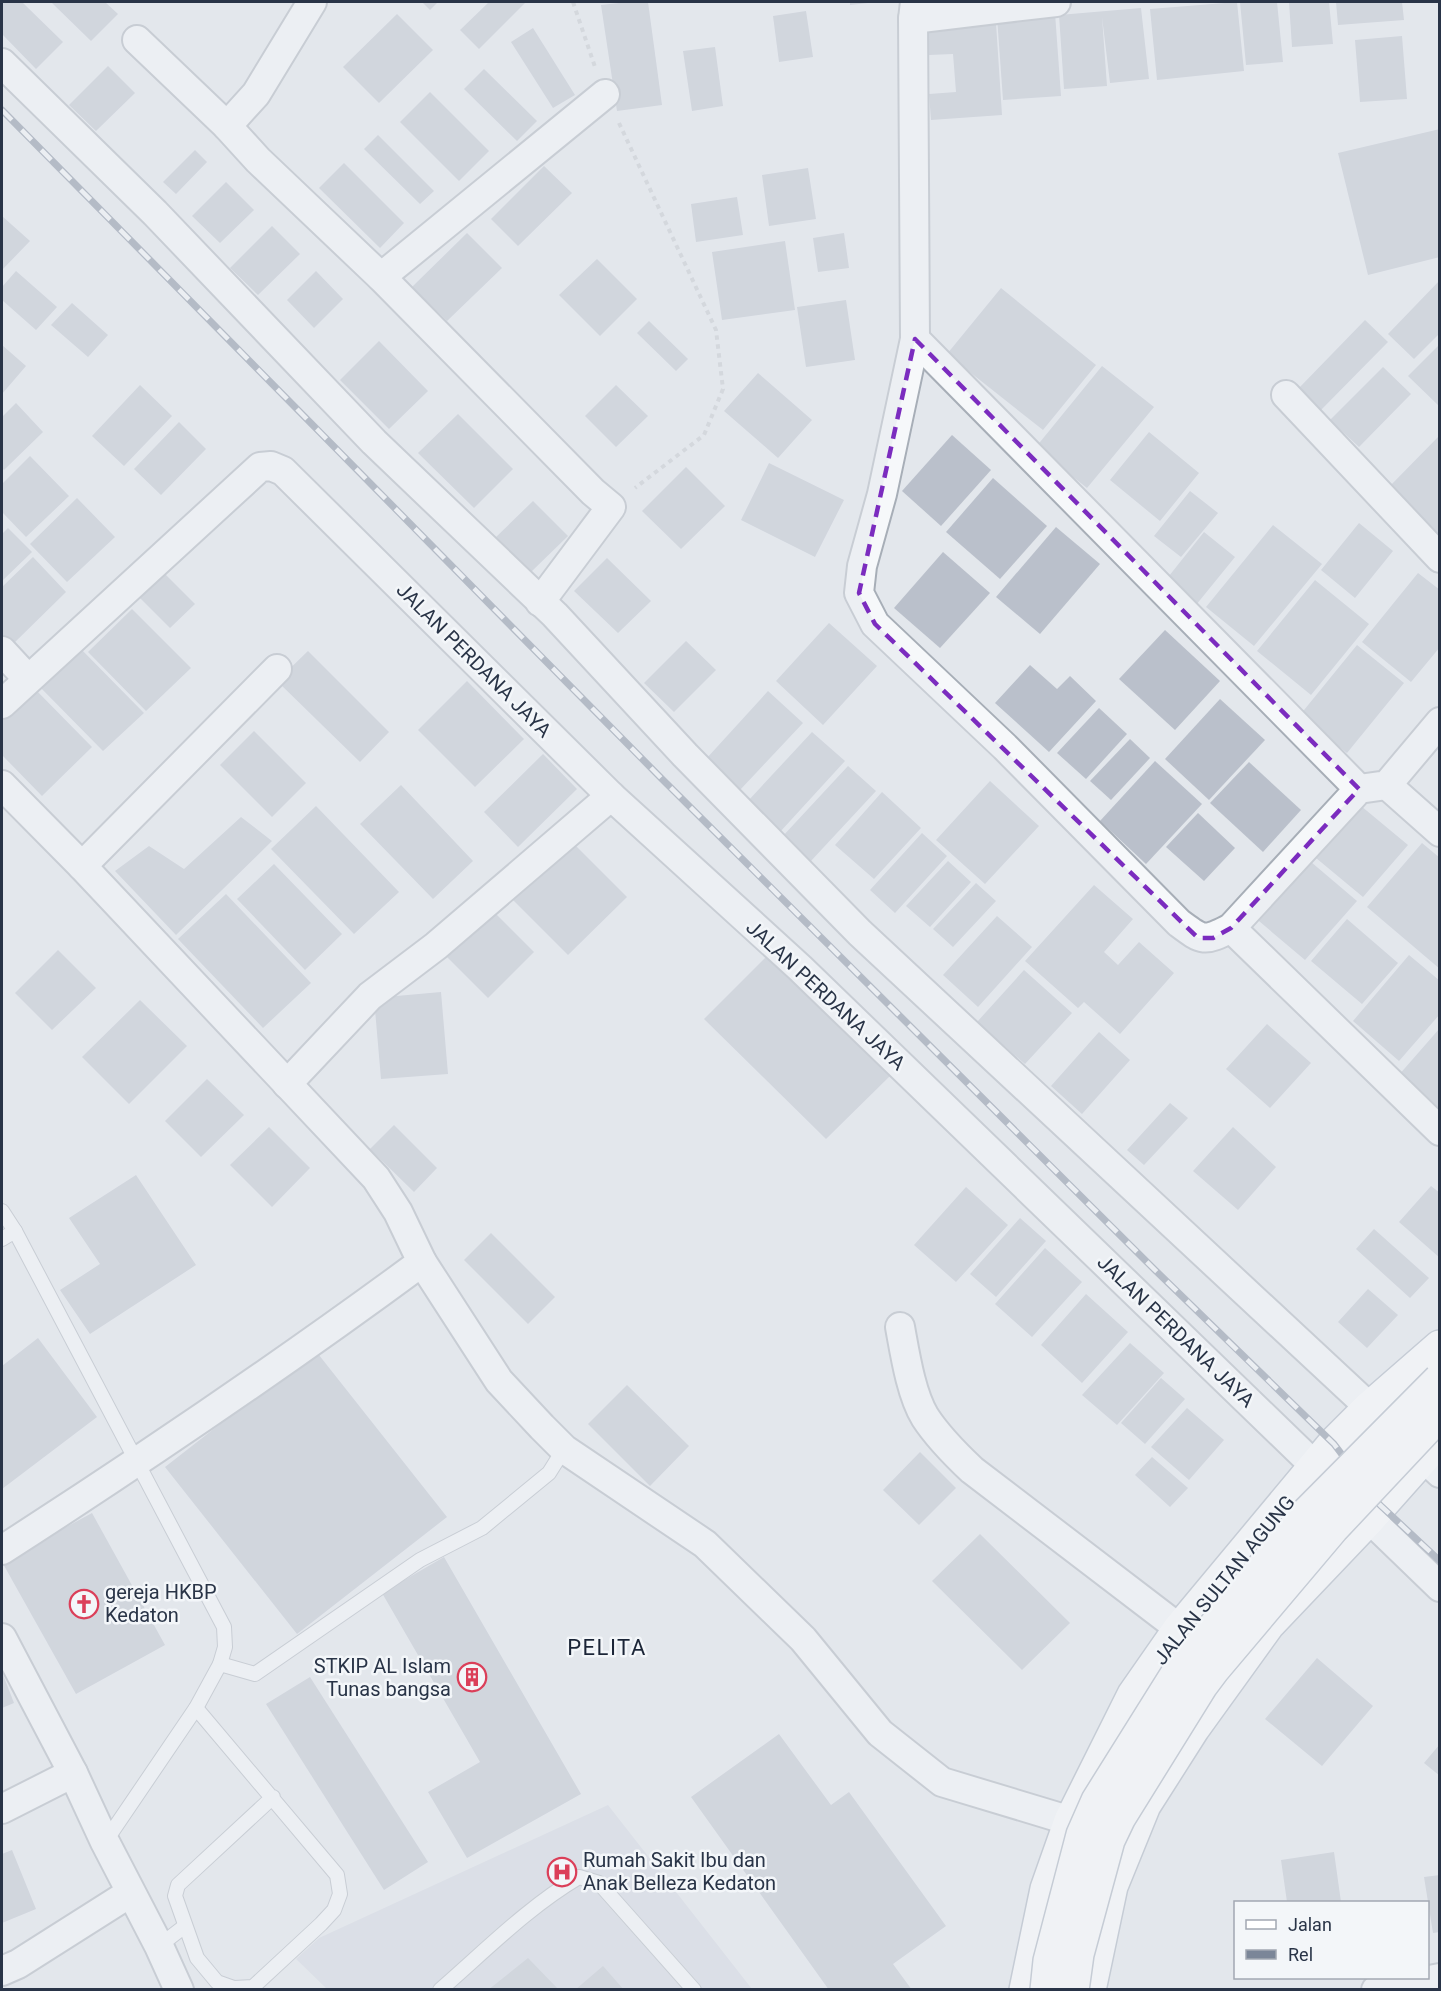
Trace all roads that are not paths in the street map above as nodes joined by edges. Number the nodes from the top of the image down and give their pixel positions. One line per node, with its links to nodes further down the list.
1 (312, 2): 7 (street)
2 (1056, 2): 3 (street)
3 (914, 10): 9 (street)
4 (137, 40): 7 (street)
5 (2, 63): 12 (street)
6 (605, 93): 8 (street)
7 (227, 126): 8 (street)
8 (381, 277): 12 (street)
9 (915, 339): 20 (street); 24 (street)
10 (1287, 395): 11 (street)
11 (1440, 558)
12 (540, 602): 34 (street)
13 (2, 651): 15 (street)
14 (278, 669): 23 (street)
15 (28, 679): 16 (street); 21 (street, JALAN PERDANA JAYA)
16 (2, 704)
17 (1440, 722): 19 (street)
18 (2, 784): 23 (street)
19 (1387, 785): 20 (street); 22 (street)
20 (1359, 789): 24 (street)
21 (611, 796): 25 (street); 39 (street, JALAN PERDANA JAYA)
22 (1440, 832)
23 (82, 866): 25 (street)
24 (1232, 928): 26 (street)
25 (287, 1084): 30 (street)
26 (1440, 1131)
27 (2, 1211): 28 (lane)
28 (15, 1231): 29 (lane); 38 (lane)
29 (2, 1239)
30 (422, 1262): 36 (street); 38 (street)
31 (900, 1327): 45 (street)
32 (1440, 1347): 34 (main road, JALAN SULTAN AGUNG)
33 (1440, 1380): 63 (main road, bridge)
34 (1370, 1408): 37 (street); 39 (main road, JALAN SULTAN AGUNG)
35 (1440, 1413): 64 (main road, bridge)
36 (564, 1449): 47 (lane); 52 (street)
37 (1434, 1456): 40 (main road)
38 (136, 1463): 41 (street); 47 (lane)
39 (1317, 1467): 40 (street, JALAN PERDANA JAYA); 42 (main road, JALAN SULTAN AGUNG)
40 (1368, 1519): 43 (street, JALAN PERDANA JAYA); 44 (main road)
41 (2, 1550)
42 (1220, 1582): 44 (main road); 45 (main road, JALAN SULTAN AGUNG)
43 (1440, 1587)
44 (1268, 1624): 65 (main road)
45 (1180, 1629): 52 (main road, JALAN SULTAN AGUNG)
46 (2, 1638): 49 (street)
47 (220, 1664): 48 (lane)
48 (196, 1708): 50 (lane); 53 (lane)
49 (74, 1773): 51 (street); 53 (street)
50 (273, 1797): 55 (lane); 55 (lane)
51 (2, 1809)
52 (1071, 1821): 62 (main road, JALAN SULTAN AGUNG)
53 (105, 1842): 54 (street)
54 (130, 1893): 56 (street); 57 (street)
55 (185, 1926): 56 (lane)
56 (159, 1946): 59 (street)
57 (2, 1971)
58 (1440, 1978): 66 (street)
59 (179, 1989)
60 (440, 1989): 61 (lane)
61 (694, 1989)
62 (1026, 1989)
63 (1047, 1989)
64 (1072, 1989)
65 (1089, 1989)
66 (1376, 1989)

